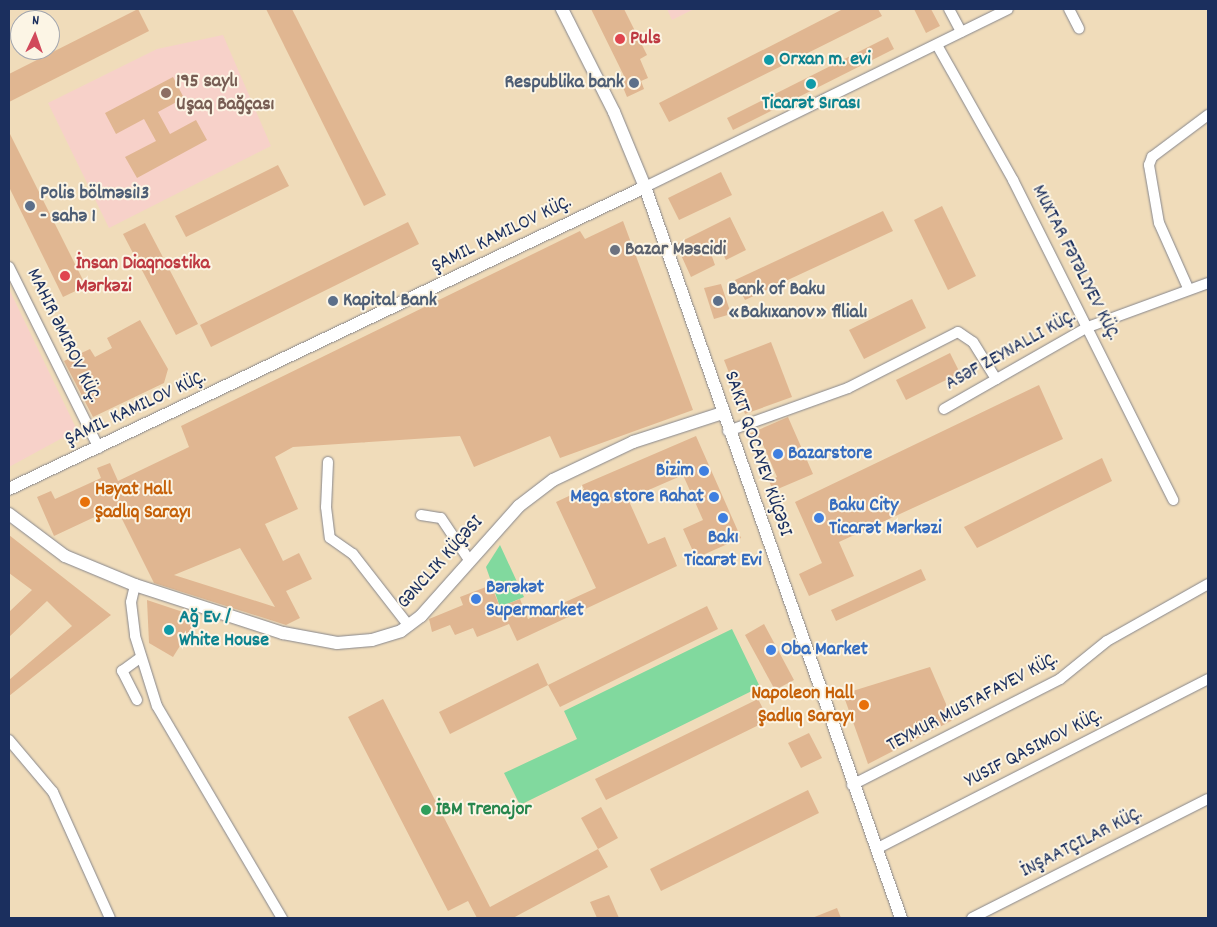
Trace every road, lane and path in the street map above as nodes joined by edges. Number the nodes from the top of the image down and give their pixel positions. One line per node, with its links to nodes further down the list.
1 (562, 9): 9 (street, SAKIT QOCAYEV KÜÇƏSI)
2 (949, 9): 6 (street)
3 (1008, 9): 6 (street, ŞAMIL KAMILOV KÜÇ.)
4 (1069, 9): 5 (street)
5 (1079, 29)
6 (961, 32): 7 (street, ŞAMIL KAMILOV KÜÇ.)
7 (937, 45): 9 (street, ŞAMIL KAMILOV KÜÇ.); 13 (street, MUXTAR FƏTƏLIYEV KÜÇ.)
8 (1208, 115): 12 (street)
9 (645, 187): 16 (street, SAKIT QOCAYEV KÜÇƏSI); 18 (street, ŞAMIL KAMILOV KÜÇ.)
10 (9, 267): 18 (street, MAHIR ƏMIROV KÜÇ.)
11 (1208, 284): 12 (street)
12 (1188, 288): 13 (street)
13 (1088, 327): 14 (street); 21 (street, MUXTAR FƏTƏLIYEV KÜÇ.)
14 (996, 379): 15 (street); 17 (street)
15 (944, 409)
16 (722, 413): 17 (street, SAKIT QOCAYEV KÜÇƏSI); 24 (street, GƏNCLIK KÜÇƏSI)
17 (728, 430): 32 (street, SAKIT QOCAYEV KÜÇƏSI)
18 (99, 448): 20 (street, ŞAMIL KAMILOV KÜÇ.)
19 (328, 462): 27 (street)
20 (9, 489)
21 (1173, 500)
22 (9, 514): 25 (street, GƏNCLIK KÜÇƏSI)
23 (421, 515): 24 (street)
24 (469, 560): 27 (street, GƏNCLIK KÜÇƏSI)
25 (135, 584): 27 (street, GƏNCLIK KÜÇƏSI); 28 (street)
26 (1208, 584): 32 (street, TEYMUR MUSTAFAYEV KÜÇ.)
27 (409, 626)
28 (140, 658): 30 (street); 36 (street)
29 (1208, 679): 34 (street)
30 (138, 700)
31 (9, 740): 35 (street)
32 (852, 785): 34 (street, SAKIT QOCAYEV KÜÇƏSI)
33 (1208, 799): 38 (street)
34 (876, 849): 37 (street, SAKIT QOCAYEV KÜÇƏSI)
35 (110, 918)
36 (282, 918)
37 (900, 918)
38 (972, 918)

